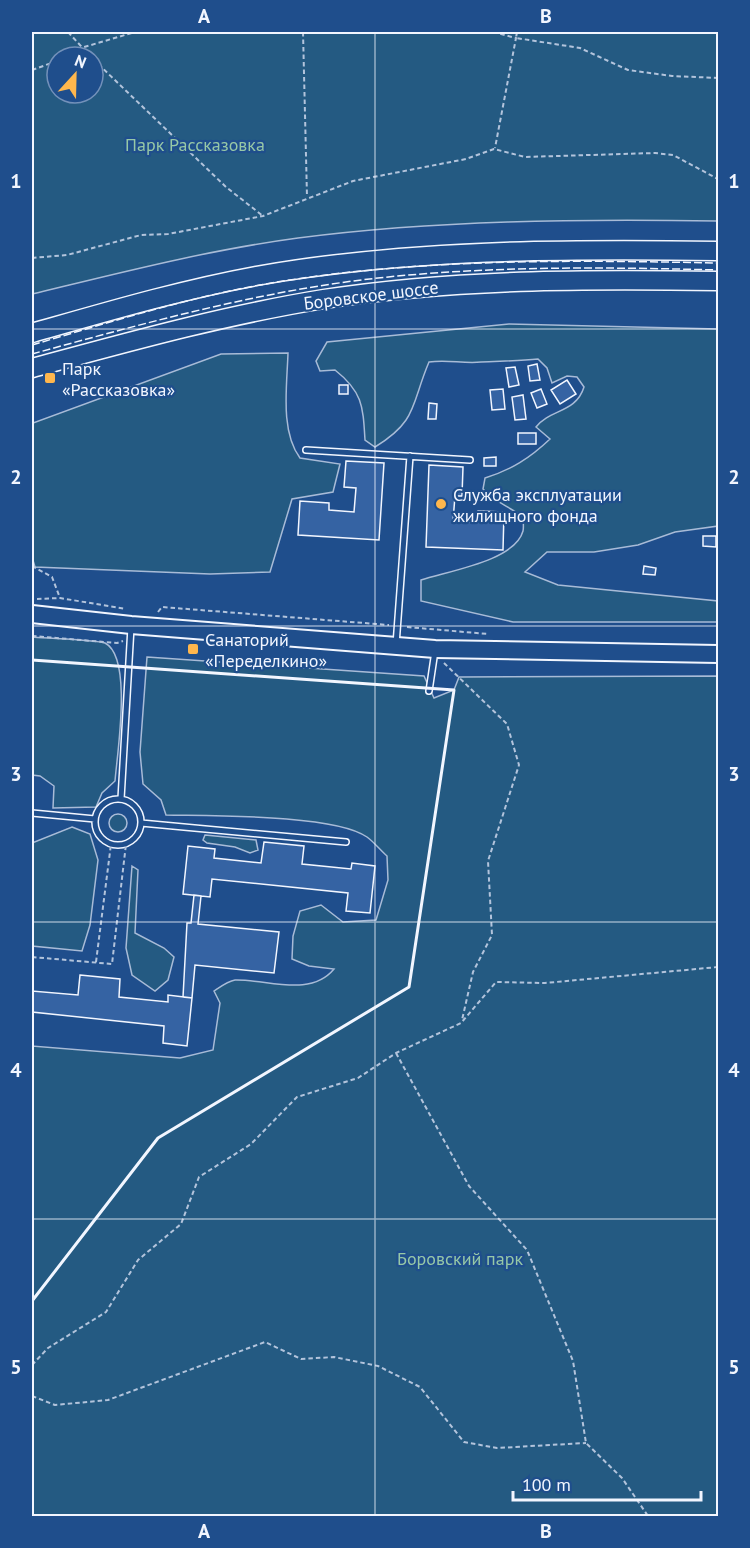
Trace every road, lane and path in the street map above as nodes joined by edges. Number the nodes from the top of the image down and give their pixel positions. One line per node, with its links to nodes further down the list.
1 (68, 32): 7 (path)
2 (135, 32): 8 (path)
3 (303, 32): 13 (path)
4 (493, 32): 6 (path)
5 (517, 32): 6 (path)
6 (516, 38): 10 (path); 11 (path)
7 (79, 45)
8 (91, 45)
9 (105, 71): 14 (path)
10 (718, 78)
11 (494, 149): 12 (path); 13 (path)
12 (718, 179)
13 (307, 198): 14 (path)
14 (263, 216): 16 (path)
15 (718, 251): 18 (main road, Боровское шоссе)
16 (32, 258)
17 (718, 281): 19 (main road, Боровское шоссе)
18 (32, 333)
19 (32, 368)
20 (306, 450): 21 (lane)
21 (410, 456): 22 (lane); 29 (lane)
22 (470, 460)
23 (32, 566): 24 (path)
24 (60, 598): 25 (path); 28 (path)
25 (32, 599)
26 (32, 614): 28 (street)
27 (155, 617): 29 (path)
28 (131, 618): 31 (street); 35 (lane)
29 (398, 626): 30 (path); 31 (lane)
30 (496, 635)
31 (396, 646): 33 (street)
32 (718, 654): 33 (street)
33 (439, 655): 34 (lane); 45 (path)
34 (429, 690)
35 (121, 799): 37 (lane); 38 (lane)
36 (32, 813): 37 (lane)
37 (95, 819): 40 (lane)
38 (141, 823): 39 (lane); 41 (lane)
39 (346, 842)
40 (111, 844): 41 (lane); 43 (path)
41 (126, 844): 43 (path)
42 (32, 957): 43 (path)
43 (96, 962)
44 (718, 967): 45 (path)
45 (461, 1023): 46 (path)
46 (396, 1053): 47 (path); 49 (path)
47 (32, 1365)
48 (32, 1395): 49 (path)
49 (586, 1443): 50 (path)
50 (648, 1516)

